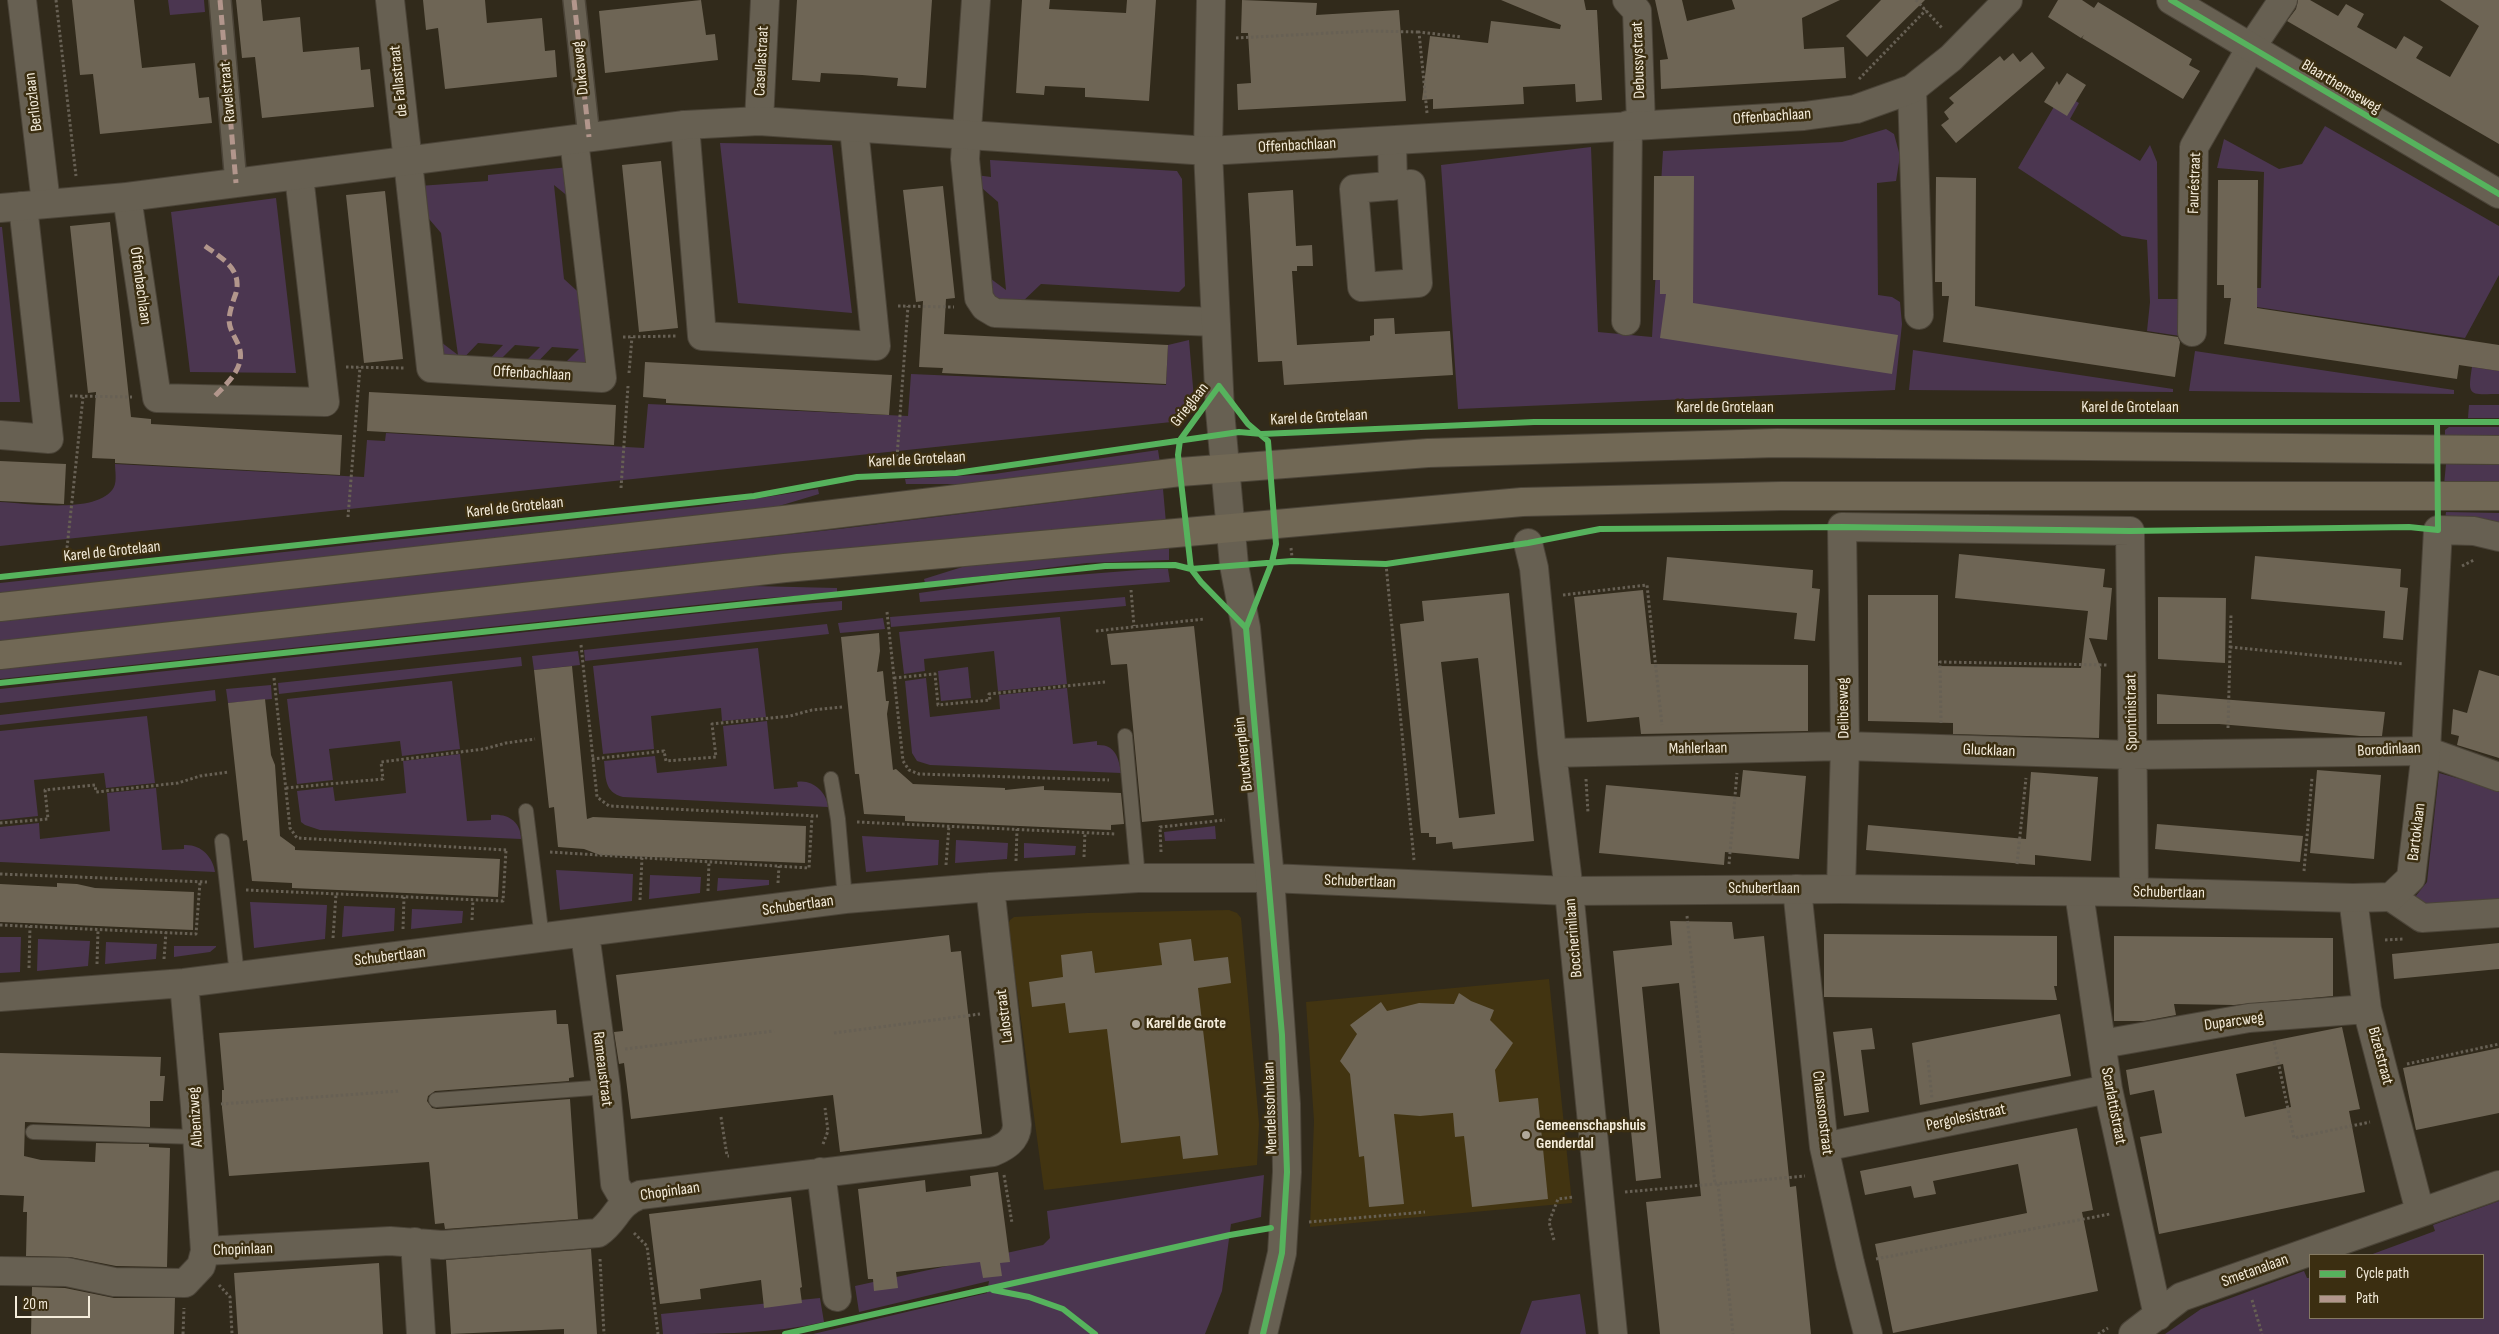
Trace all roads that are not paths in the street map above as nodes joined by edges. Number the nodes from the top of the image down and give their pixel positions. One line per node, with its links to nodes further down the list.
1 (22, 0): 28 (street, Berliozlaan)
2 (220, 0): 24 (street, Ravelstraat)
3 (390, 0): 22 (street, de Fallastraat)
4 (574, 0): 19 (street, Dukasweg)
5 (765, 0): 14 (street, Casellastraat)
6 (976, 0): 18 (street)
7 (1211, 0): 21 (street, Grieglaan)
8 (1627, 0): 16 (street, Debussystraat)
9 (2008, 0): 13 (street, Offenbachlaan)
10 (2171, 0): 12 (street, Blaarthemseweg)
11 (2284, 0): 12 (street, Fauréstraat)
12 (2250, 49): 26 (street, Blaarthemseweg); 32 (street, Fauréstraat)
13 (1912, 89): 16 (street, Offenbachlaan); 29 (street)
14 (759, 121): 15 (street, Offenbachlaan); 17 (street, Offenbachlaan)
15 (685, 124): 17 (street); 19 (street, Offenbachlaan)
16 (1634, 124): 20 (street, Offenbachlaan); 30 (street)
17 (854, 128): 18 (street, Offenbachlaan)
18 (966, 134): 21 (street, Offenbachlaan); 31 (street)
19 (581, 139): 22 (street, Offenbachlaan); 22 (street, Offenbachlaan)
20 (1392, 141): 21 (street, Offenbachlaan); 25 (street)
21 (1208, 151): 31 (street, Grieglaan)
22 (407, 161): 23 (street, Offenbachlaan)
23 (298, 176): 24 (street, Offenbachlaan); 27 (street, Offenbachlaan)
24 (236, 183): 27 (street, Offenbachlaan)
25 (1393, 186)
26 (2499, 194)
27 (127, 197): 28 (street, Offenbachlaan)
28 (23, 206): 33 (street)
29 (1919, 315)
30 (1626, 321)
31 (1215, 322): 35 (street, Grieglaan)
32 (2192, 332)
33 (0, 435)
34 (2499, 450): 35 (main road)
35 (1226, 468): 37 (street, Grieglaan); 41 (main road)
36 (2499, 496): 37 (main road)
37 (1230, 529): 42 (main road); 53 (street, Brucknerplein)
38 (2130, 531): 44 (street, Delibesweg); 47 (street, Spontinistraat)
39 (2499, 537): 45 (street, Borodinlaan)
40 (1528, 543): 46 (street, Boccherinilaan)
41 (0, 607)
42 (0, 655)
43 (1125, 736): 52 (lane)
44 (1845, 746): 46 (street, Mahlerlaan); 47 (street, Glucklaan); 56 (street, Delibesweg)
45 (2426, 751): 47 (street, Borodinlaan); 48 (street); 60 (street, Bartoklaan)
46 (1552, 752): 57 (street, Boccherinilaan)
47 (2132, 755): 58 (street, Spontinistraat)
48 (2499, 777)
49 (831, 779): 62 (lane, Schubertlaan)
50 (526, 811): 65 (lane)
51 (222, 841): 66 (lane)
52 (1138, 878): 53 (street, Schubertlaan); 54 (street, Schubertlaan)
53 (1270, 878): 57 (street, Schubertlaan); 88 (street, Mendelssohnlaan)
54 (990, 887): 62 (street, Schubertlaan); 76 (street, Lalostraat)
55 (1797, 889): 56 (street, Schubertlaan); 57 (street, Schubertlaan); 77 (street, Chaussonstraat)
56 (1841, 889): 59 (street, Schubertlaan)
57 (1569, 891): 89 (street, Boccherinilaan)
58 (2134, 892): 59 (street, Schubertlaan); 61 (street, Schubertlaan)
59 (2079, 893): 70 (street, Scarlattistraat)
60 (2391, 897): 61 (street, Schubertlaan); 63 (street)
61 (2353, 898): 69 (street, Bizetstraat)
62 (845, 900): 64 (street, Schubertlaan)
63 (2499, 913)
64 (585, 934): 65 (street, Schubertlaan); 71 (street, Rameaustraat)
65 (542, 938): 66 (street, Schubertlaan)
66 (237, 976): 67 (street, Schubertlaan)
67 (184, 983): 68 (street, Schubertlaan); 75 (street, Albenizweg)
68 (0, 997)
69 (2367, 1009): 70 (street, Duparcweg); 80 (street, Bizetstraat)
70 (2102, 1044): 72 (street, Scarlattistraat)
71 (606, 1086): 73 (lane); 81 (street, Rameaustraat)
72 (2108, 1089): 77 (street, Pergolesistraat); 86 (street, Scarlattistraat)
73 (436, 1100)
74 (33, 1132): 75 (lane)
75 (198, 1137): 83 (street, Albenizweg)
76 (1009, 1143): 78 (street, Chopinlaan)
77 (1824, 1147): 90 (street, Chaussonstraat)
78 (821, 1172): 81 (street, Chopinlaan); 85 (street)
79 (2499, 1185): 80 (street, Smetanalaan)
80 (2420, 1212): 86 (street, Smetanalaan)
81 (613, 1217): 82 (street, Chopinlaan)
82 (415, 1242): 83 (street, Chopinlaan); 87 (street)
83 (203, 1259): 84 (street, Chopinlaan)
84 (0, 1271)
85 (837, 1297)
86 (2158, 1316): 91 (street, Smetanalaan)
87 (421, 1334)
88 (1263, 1334)
89 (1613, 1334)
90 (1868, 1334)
91 (2133, 1334)

